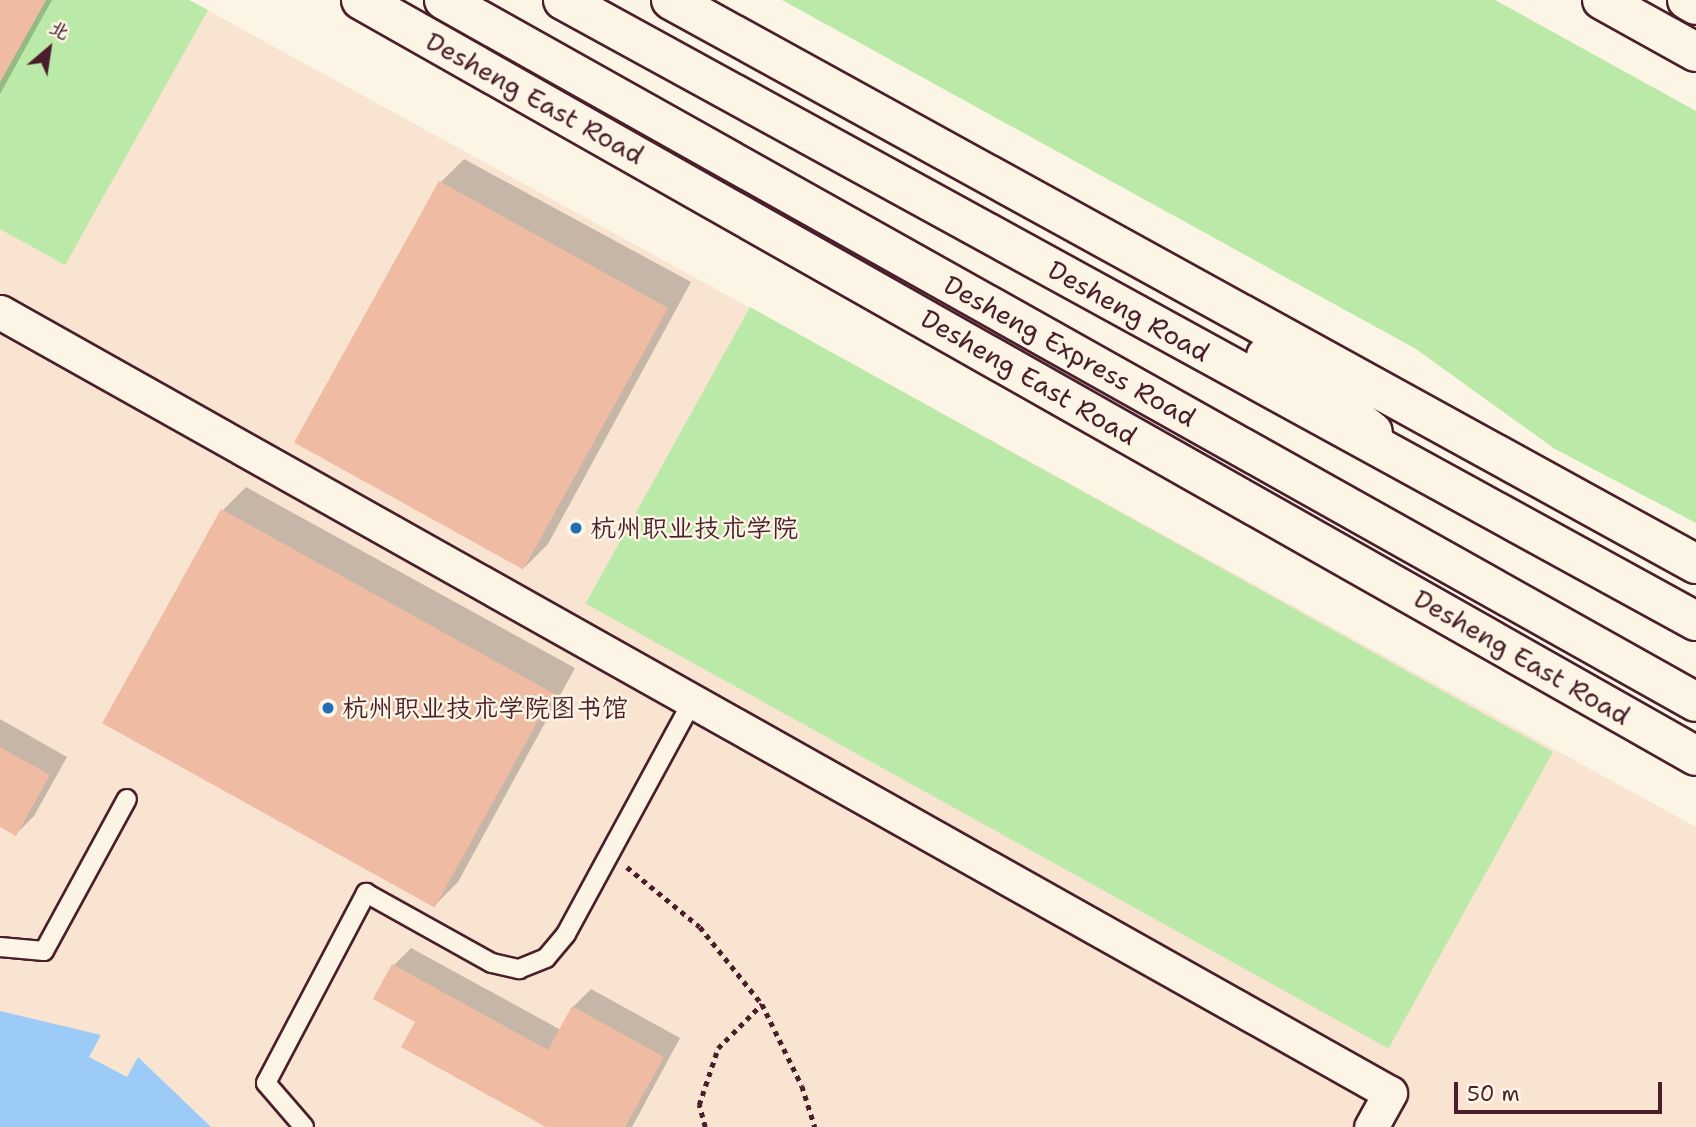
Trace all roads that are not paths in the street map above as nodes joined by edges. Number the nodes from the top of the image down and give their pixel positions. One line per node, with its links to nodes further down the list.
1 (360, 0): 16 (main road, Desheng East Road)
2 (444, 0): 15 (main road, Desheng Express Road)
3 (563, 0): 11 (main road, Desheng Road)
4 (671, 0): 9 (main road)
5 (1602, 0): 8 (main road)
6 (1687, 0): 7 (main road)
7 (1696, 5)
8 (1696, 51)
9 (1029, 197): 11 (main road); 12 (main road)
10 (0, 312): 14 (street)
11 (1422, 471): 13 (main road, Desheng Road)
12 (1696, 564)
13 (1696, 621)
14 (693, 700): 19 (lane); 20 (street)
15 (1696, 702)
16 (1696, 756)
17 (127, 799): 18 (lane)
18 (0, 947)
19 (304, 1127)
20 (1371, 1127)

